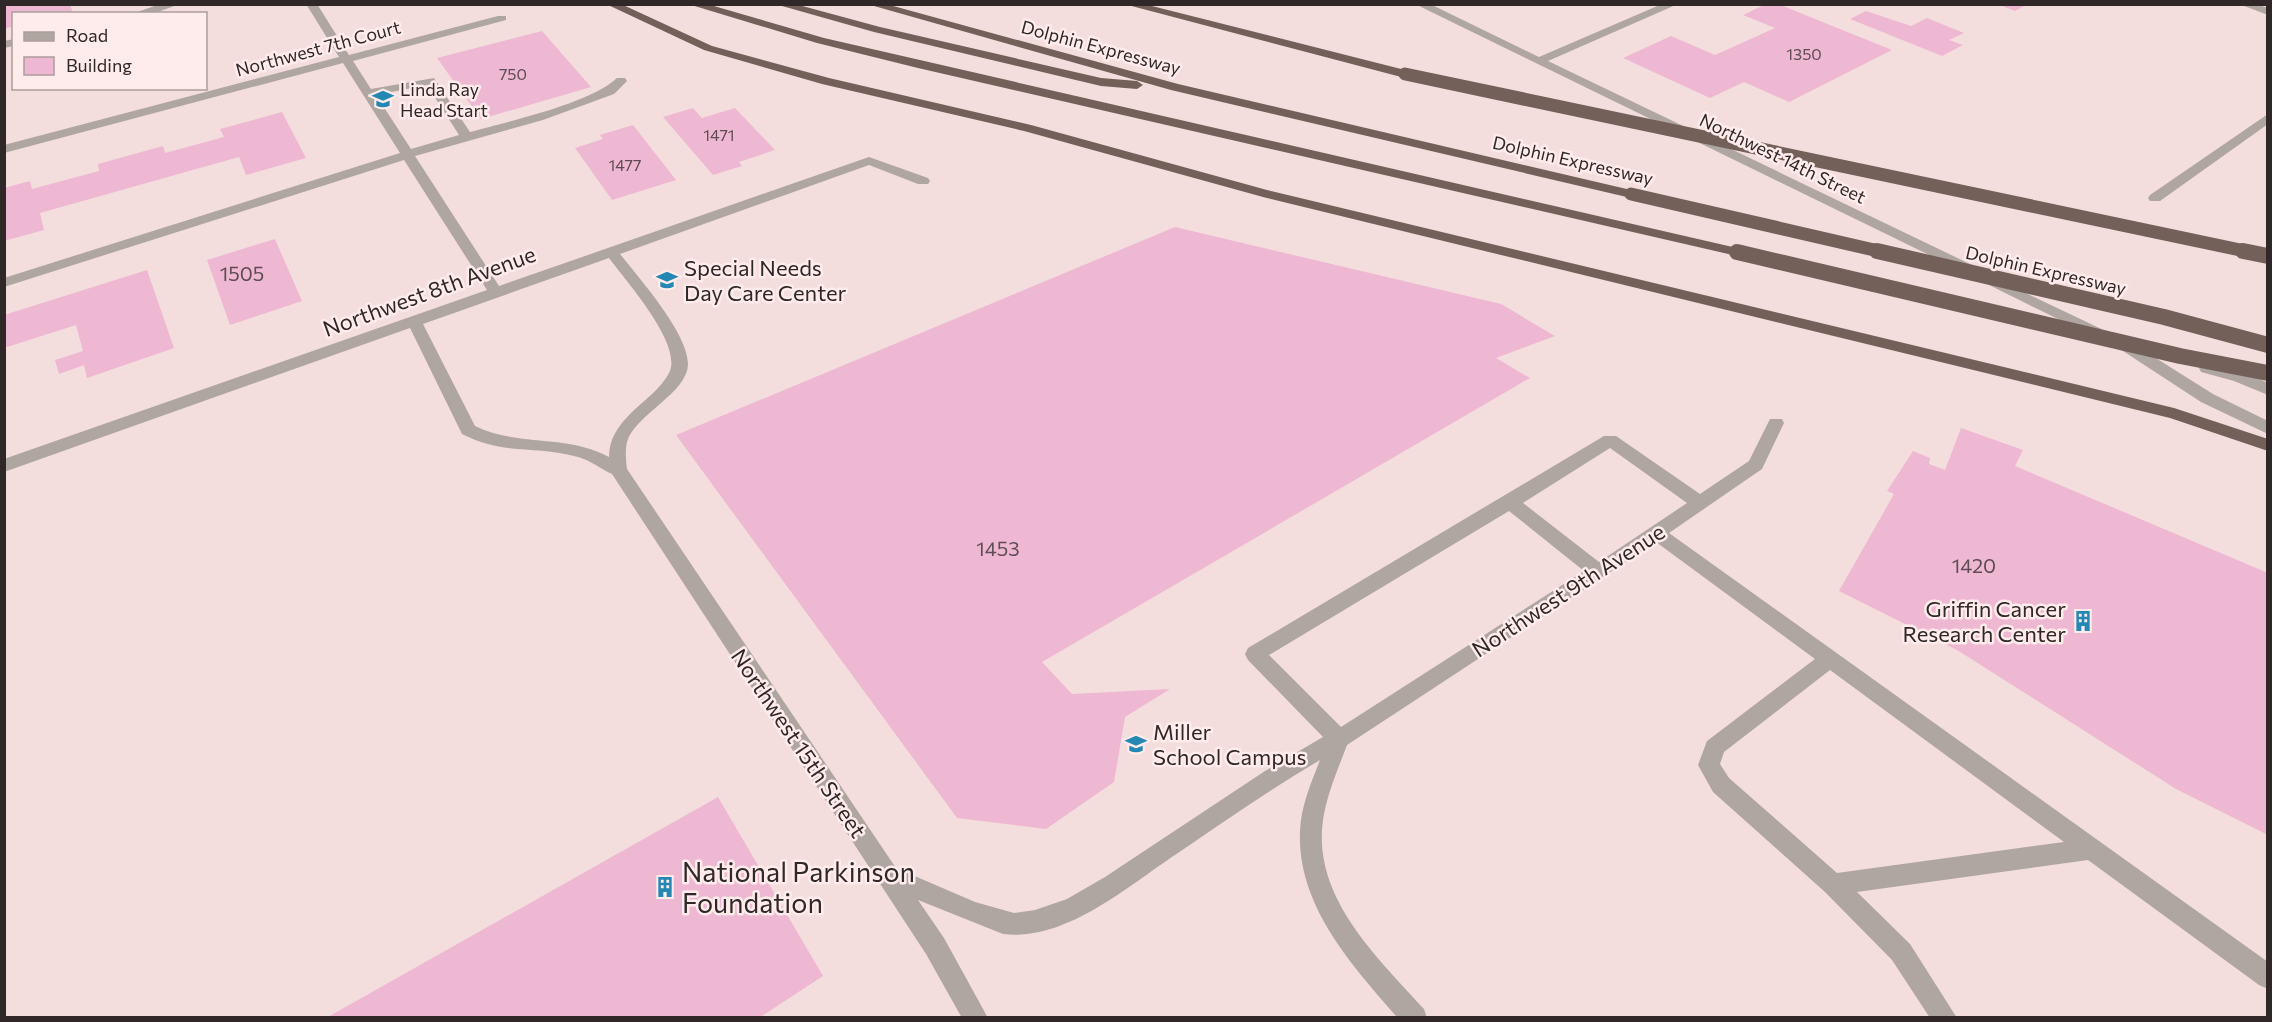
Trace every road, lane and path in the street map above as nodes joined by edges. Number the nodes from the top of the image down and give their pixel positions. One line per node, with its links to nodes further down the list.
1 (175, 4): 11 (street)
2 (310, 4): 14 (street)
3 (611, 4): 36 (highway)
4 (693, 4): 32 (highway, bridge)
5 (780, 4): 17 (highway)
6 (872, 4): 17 (highway, Dolphin Expressway)
7 (1129, 4): 26 (highway, bridge)
8 (1420, 4): 15 (street, Northwest 14th Street)
9 (1673, 4): 15 (street)
10 (2244, 4): 12 (street)
11 (144, 12)
12 (2268, 12)
13 (502, 18): 14 (street, Northwest 7th Court)
14 (346, 59): 18 (street); 21 (street, Northwest 7th Court)
15 (1539, 61): 31 (street, Northwest 14th Street)
16 (621, 81): 20 (street)
17 (1175, 87): 30 (highway, Dolphin Expressway, bridge)
18 (368, 93): 20 (street); 22 (street)
19 (2268, 118): 24 (street)
20 (466, 137): 22 (street)
21 (4, 149)
22 (407, 155): 27 (street); 28 (street)
23 (923, 181): 25 (street, Northwest 8th Avenue)
24 (2155, 198)
25 (611, 251): 28 (street, Northwest 8th Avenue); 38 (street)
26 (2268, 256)
27 (4, 283)
28 (495, 291): 29 (street, Northwest 8th Avenue)
29 (414, 320): 37 (street, Northwest 8th Avenue); 38 (street, Northwest 15th Street)
30 (2268, 345)
31 (2129, 348): 33 (street, Northwest 14th Street); 35 (street, Northwest 14th Street)
32 (2268, 373)
33 (2268, 390)
34 (1776, 423): 40 (street, Northwest 9th Avenue)
35 (2268, 428)
36 (2268, 445)
37 (4, 466)
38 (618, 470): 46 (street, Northwest 15th Street)
39 (1510, 502): 40 (street); 42 (street); 44 (street)
40 (1700, 503): 41 (street, Northwest 9th Avenue)
41 (1656, 533): 42 (street, Northwest 9th Avenue); 43 (street)
42 (1598, 572): 44 (street, Northwest 9th Avenue)
43 (1830, 658): 45 (street); 47 (street)
44 (1339, 739): 46 (street, Northwest 9th Avenue); 50 (street)
45 (2091, 849): 47 (street); 48 (street)
46 (887, 875): 49 (street, Northwest 15th Street)
47 (1833, 884): 51 (street)
48 (2268, 976)
49 (976, 1017)
50 (1415, 1017)
51 (1945, 1017)

